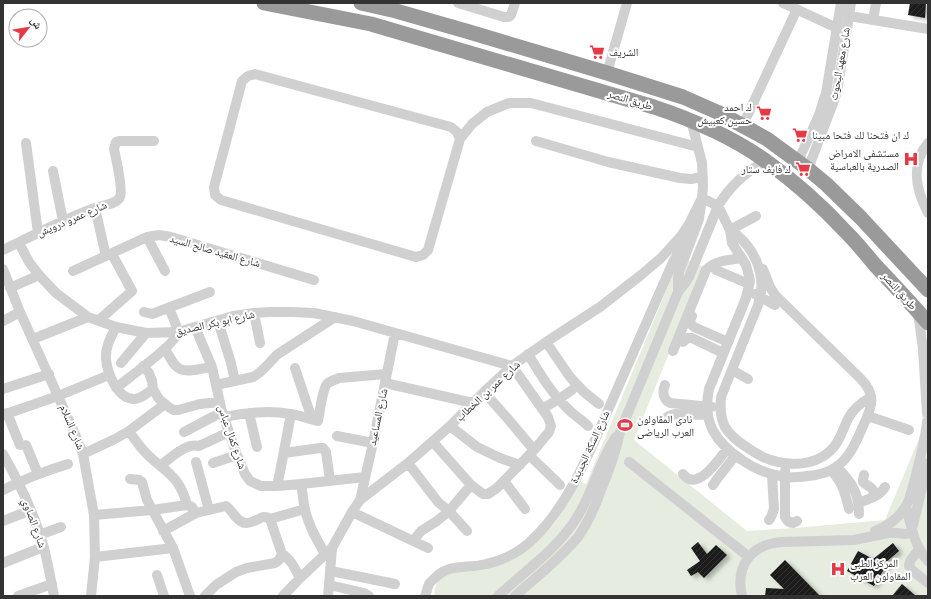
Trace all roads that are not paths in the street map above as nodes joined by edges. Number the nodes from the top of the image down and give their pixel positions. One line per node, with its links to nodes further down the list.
1 (264, 3): 16 (highway, طريق النصر)
2 (361, 3): 15 (highway, طريق النصر)
3 (458, 3): 4 (street)
4 (515, 3)
5 (627, 3): 15 (street)
6 (783, 3): 10 (street)
7 (841, 3): 13 (street, شارع معهد البحوث)
8 (851, 3): 11 (street, شارع معهد البحوث)
9 (876, 3): 12 (street)
10 (797, 9): 13 (street); 17 (street)
11 (849, 16): 12 (street); 25 (street, شارع معهد البحوث)
12 (873, 20): 14 (street)
13 (837, 28): 25 (street, شارع معهد البحوث)
14 (928, 29)
15 (607, 73): 17 (highway, طريق النصر)
16 (691, 120): 23 (street); 24 (highway, طريق النصر)
17 (743, 126): 25 (highway, طريق النصر)
18 (460, 139): 18 (street); 23 (street)
19 (154, 141): 30 (street, شارع عمرو درويش)
20 (536, 141): 27 (street)
21 (26, 143): 35 (street)
22 (928, 143): 31 (street)
23 (698, 147): 27 (street)
24 (766, 161): 29 (street); 60 (highway, طريق النصر)
25 (803, 165): 52 (highway, طريق النصر)
26 (53, 171): 33 (street)
27 (703, 177): 28 (street)
28 (702, 198): 29 (street); 36 (street); 75 (street, شارع عمر بن الخطاب)
29 (718, 206): 34 (street); 54 (street)
30 (95, 208): 33 (street, شارع عمرو درويش); 42 (street)
31 (928, 213)
32 (756, 216): 34 (street)
33 (63, 222): 35 (street, شارع عمرو درويش)
34 (730, 230): 39 (street); 41 (street)
35 (38, 233): 38 (street, شارع عمرو درويش)
36 (694, 233): 54 (street); 219 (street, شارع السكة الجديدة)
37 (147, 237): 42 (street, شارع العقيد صالح السيد); 47 (street); 49 (street, شارع العقيد صالح السيد)
38 (19, 243): 40 (street, شارع عمرو درويش); 48 (street, شارع ابو بكر الصديق)
39 (747, 245): 41 (street); 43 (street)
40 (3, 250)
41 (740, 254): 50 (street); 80 (street)
42 (109, 255): 46 (street, شارع العقيد صالح السيد); 65 (street)
43 (759, 268): 55 (street); 103 (street)
44 (3, 269): 51 (street, شارع السلام)
45 (716, 270): 50 (street)
46 (73, 271)
47 (165, 271)
48 (39, 276): 51 (street); 63 (street, شارع ابو بكر الصديق)
49 (314, 280)
50 (749, 287): 55 (street); 77 (street)
51 (10, 288): 58 (street, شارع السلام)
52 (928, 290)
53 (210, 292): 57 (street)
54 (678, 292): 124 (street)
55 (761, 297): 56 (street); 89 (street)
56 (775, 306)
57 (169, 308): 59 (street); 71 (street)
58 (20, 312): 66 (street); 74 (street, شارع السلام)
59 (144, 312)
60 (918, 312): 68 (highway, طريق النصر); 88 (street)
61 (254, 313): 64 (street, شارع ابو بكر الصديق); 67 (street, شارع ابو بكر الصديق); 78 (street)
62 (692, 316): 77 (street)
63 (88, 317): 65 (street, شارع ابو بكر الصديق); 74 (street)
64 (335, 317): 73 (street, شارع ابو بكر الصديق); 94 (street)
65 (99, 320): 69 (street, شارع ابو بكر الصديق)
66 (3, 321)
67 (218, 321): 70 (street, شارع ابو بكر الصديق); 94 (street)
68 (928, 323)
69 (116, 327): 72 (street, شارع ابو بكر الصديق); 91 (street)
70 (195, 327): 71 (street, شارع ابو بكر الصديق); 86 (street, شارع كمال عباس)
71 (178, 332): 72 (street, شارع ابو بكر الصديق); 79 (street)
72 (146, 333): 83 (street)
73 (395, 333): 85 (street, شارع ابو بكر الصديق); 92 (street, شارع المساعيد)
74 (33, 339): 90 (street, شارع السلام)
75 (546, 342): 82 (street, شارع عمر بن الخطاب); 107 (street)
76 (683, 342): 81 (street)
77 (728, 342): 81 (street)
78 (260, 344)
79 (165, 349): 84 (street); 86 (street)
80 (673, 351)
81 (723, 353): 111 (street)
82 (528, 354): 85 (street, شارع عمر بن الخطاب); 104 (street)
83 (121, 363)
84 (143, 366): 97 (street); 99 (street)
85 (512, 366): 101 (street, شارع عمر بن الخطاب); 109 (street)
86 (212, 367): 96 (street, شارع كمال عباس)
87 (294, 368): 117 (street)
88 (926, 368): 126 (street)
89 (732, 370): 93 (street); 108 (street)
90 (49, 374): 98 (street); 102 (street, شارع السلام)
91 (109, 375): 97 (street); 102 (street)
92 (385, 379): 105 (street); 117 (street); 128 (street, شارع المساعيد)
93 (748, 379)
94 (235, 381): 96 (street)
95 (665, 384): 111 (street)
96 (216, 385): 110 (street, شارع كمال عباس)
97 (116, 388): 99 (street)
98 (3, 389)
99 (152, 389): 106 (street)
100 (572, 390): 104 (street)
101 (484, 392): 105 (street, شارع عمر بن الخطاب); 132 (street)
102 (58, 396): 113 (street); 134 (street, شارع السلام)
103 (871, 397): 115 (street); 141 (street)
104 (559, 399): 109 (street); 119 (street)
105 (473, 403): 118 (street, شارع عمر بن الخطاب)
106 (165, 404): 110 (street); 121 (street)
107 (599, 404)
108 (720, 408): 111 (street); 141 (street)
109 (542, 409): 132 (street)
110 (222, 410): 112 (street); 122 (street); 123 (street, شارع كمال عباس)
111 (707, 411): 116 (street); 130 (street)
112 (249, 413): 114 (street); 129 (street)
113 (5, 414): 147 (street)
114 (291, 414): 117 (street); 131 (street)
115 (868, 416): 120 (street); 146 (street)
116 (665, 419)
117 (315, 420)
118 (450, 426): 127 (street, شارع عمر بن الخطاب); 144 (street)
119 (588, 426)
120 (909, 430)
121 (129, 431): 134 (street); 145 (street)
122 (184, 432)
123 (229, 432): 135 (street, شارع كمال عباس); 145 (street)
124 (620, 432): 220 (street); 221 (street)
125 (337, 436): 128 (street)
126 (927, 437): 168 (street)
127 (433, 442): 140 (street, شارع عمر بن الخطاب); 158 (street)
128 (373, 443): 150 (street, شارع المساعيد)
129 (257, 447)
130 (727, 449): 136 (street); 148 (street)
131 (284, 453): 153 (street); 161 (street)
132 (532, 453): 144 (street); 159 (street)
133 (3, 454): 156 (street, شارع الصاوي)
134 (83, 454): 179 (street, شارع السلام)
135 (237, 455): 139 (street); 161 (street, شارع كمال عباس)
136 (736, 456): 149 (street); 160 (street)
137 (196, 462): 174 (street)
138 (629, 462): 198 (street)
139 (213, 463)
140 (408, 463): 165 (street, شارع عمر بن الخطاب); 175 (street)
141 (785, 463): 151 (street)
142 (928, 463): 185 (street)
143 (68, 464): 147 (street)
144 (520, 465): 154 (street)
145 (160, 466): 167 (street)
146 (834, 469): 151 (street); 155 (street); 171 (street)
147 (38, 474): 156 (street)
148 (683, 474)
149 (772, 475): 151 (street); 181 (street)
150 (364, 477): 153 (street, شارع كمال عباس); 165 (street, شارع المساعيد)
151 (784, 477): 183 (street)
152 (130, 479): 173 (street)
153 (330, 480): 157 (street, شارع كمال عباس)
154 (504, 481): 158 (street); 170 (street)
155 (849, 481): 164 (street); 166 (street)
156 (18, 482): 163 (street); 172 (street, شارع الصاوي)
157 (301, 484): 161 (street, شارع كمال عباس); 169 (street)
158 (471, 485): 175 (street)
159 (560, 485)
160 (714, 485)
161 (277, 486)
162 (884, 487): 164 (street)
163 (3, 490)
164 (874, 496): 166 (street)
165 (360, 500): 176 (street, شارع عمر بن الخطاب)
166 (859, 503): 178 (street)
167 (188, 505): 173 (street); 177 (street)
168 (906, 506): 185 (street); 189 (street)
169 (305, 509): 180 (street); 195 (street)
170 (525, 509)
171 (849, 509)
172 (31, 510): 182 (street); 188 (street, شارع الصاوي)
173 (152, 510): 179 (street); 186 (street)
174 (210, 510): 177 (street); 180 (street)
175 (449, 510): 187 (street); 190 (street)
176 (352, 512): 190 (street); 195 (street, شارع عمر بن الخطاب)
177 (196, 513): 186 (street)
178 (859, 514)
179 (94, 515): 197 (street, شارع السلام)
180 (270, 520): 196 (street)
181 (768, 520)
182 (3, 521)
183 (797, 521)
184 (61, 527): 188 (street)
185 (912, 530): 189 (street); 194 (street)
186 (164, 531): 192 (street)
187 (467, 531)
188 (39, 535): 191 (street, شارع الصاوي)
189 (846, 540): 198 (street)
190 (413, 541): 193 (street)
191 (43, 547): 199 (street); 206 (street, شارع الصاوي)
192 (173, 548): 197 (street); 214 (street)
193 (428, 548)
194 (919, 549): 200 (street); 202 (street)
195 (329, 551): 201 (street); 204 (street, شارع عمر بن الخطاب)
196 (282, 554): 204 (street); 215 (street)
197 (95, 557): 212 (street, شارع السلام)
198 (749, 557): 222 (street)
199 (4, 559)
200 (927, 560): 202 (street)
201 (330, 570): 207 (street); 208 (street)
202 (915, 572): 205 (street)
203 (157, 575): 213 (street)
204 (300, 578): 216 (street, شارع عمر بن الخطاب)
205 (928, 583)
206 (52, 584): 210 (street); 211 (street, شارع الصاوي)
207 (395, 584)
208 (329, 585): 209 (street); 217 (street)
209 (354, 593): 218 (street)
210 (18, 596)
211 (54, 596)
212 (91, 596)
213 (164, 596)
214 (190, 596)
215 (205, 596)
216 (283, 596)
217 (328, 596)
218 (369, 596)
219 (425, 596)
220 (498, 596)
221 (515, 596)
222 (742, 596)

